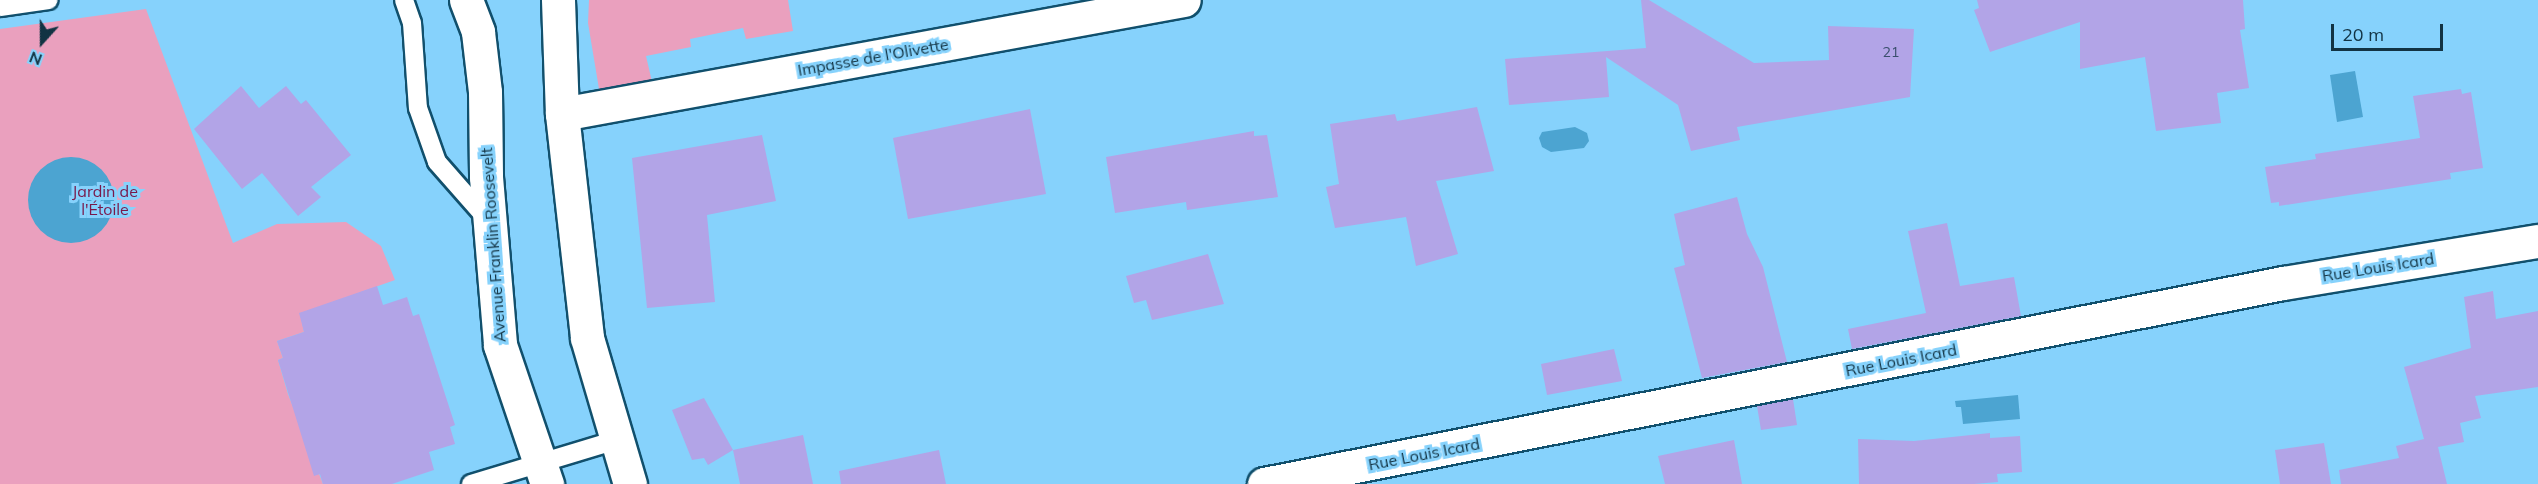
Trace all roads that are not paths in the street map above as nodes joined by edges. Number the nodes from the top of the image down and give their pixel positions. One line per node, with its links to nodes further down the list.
1 (49, 0): 6 (lane)
2 (404, 0): 8 (lane)
3 (466, 0): 8 (street, Avenue Franklin Roosevelt)
4 (558, 0): 7 (street)
5 (1184, 0): 7 (street, Impasse de l'Olivette)
6 (0, 7)
7 (562, 114): 10 (street)
8 (490, 222): 11 (street, Avenue Franklin Roosevelt)
9 (2538, 241): 14 (street, Rue Louis Icard)
10 (617, 440): 11 (lane); 13 (street)
11 (544, 474): 12 (lane)
12 (471, 484)
13 (630, 484)
14 (1264, 484)

